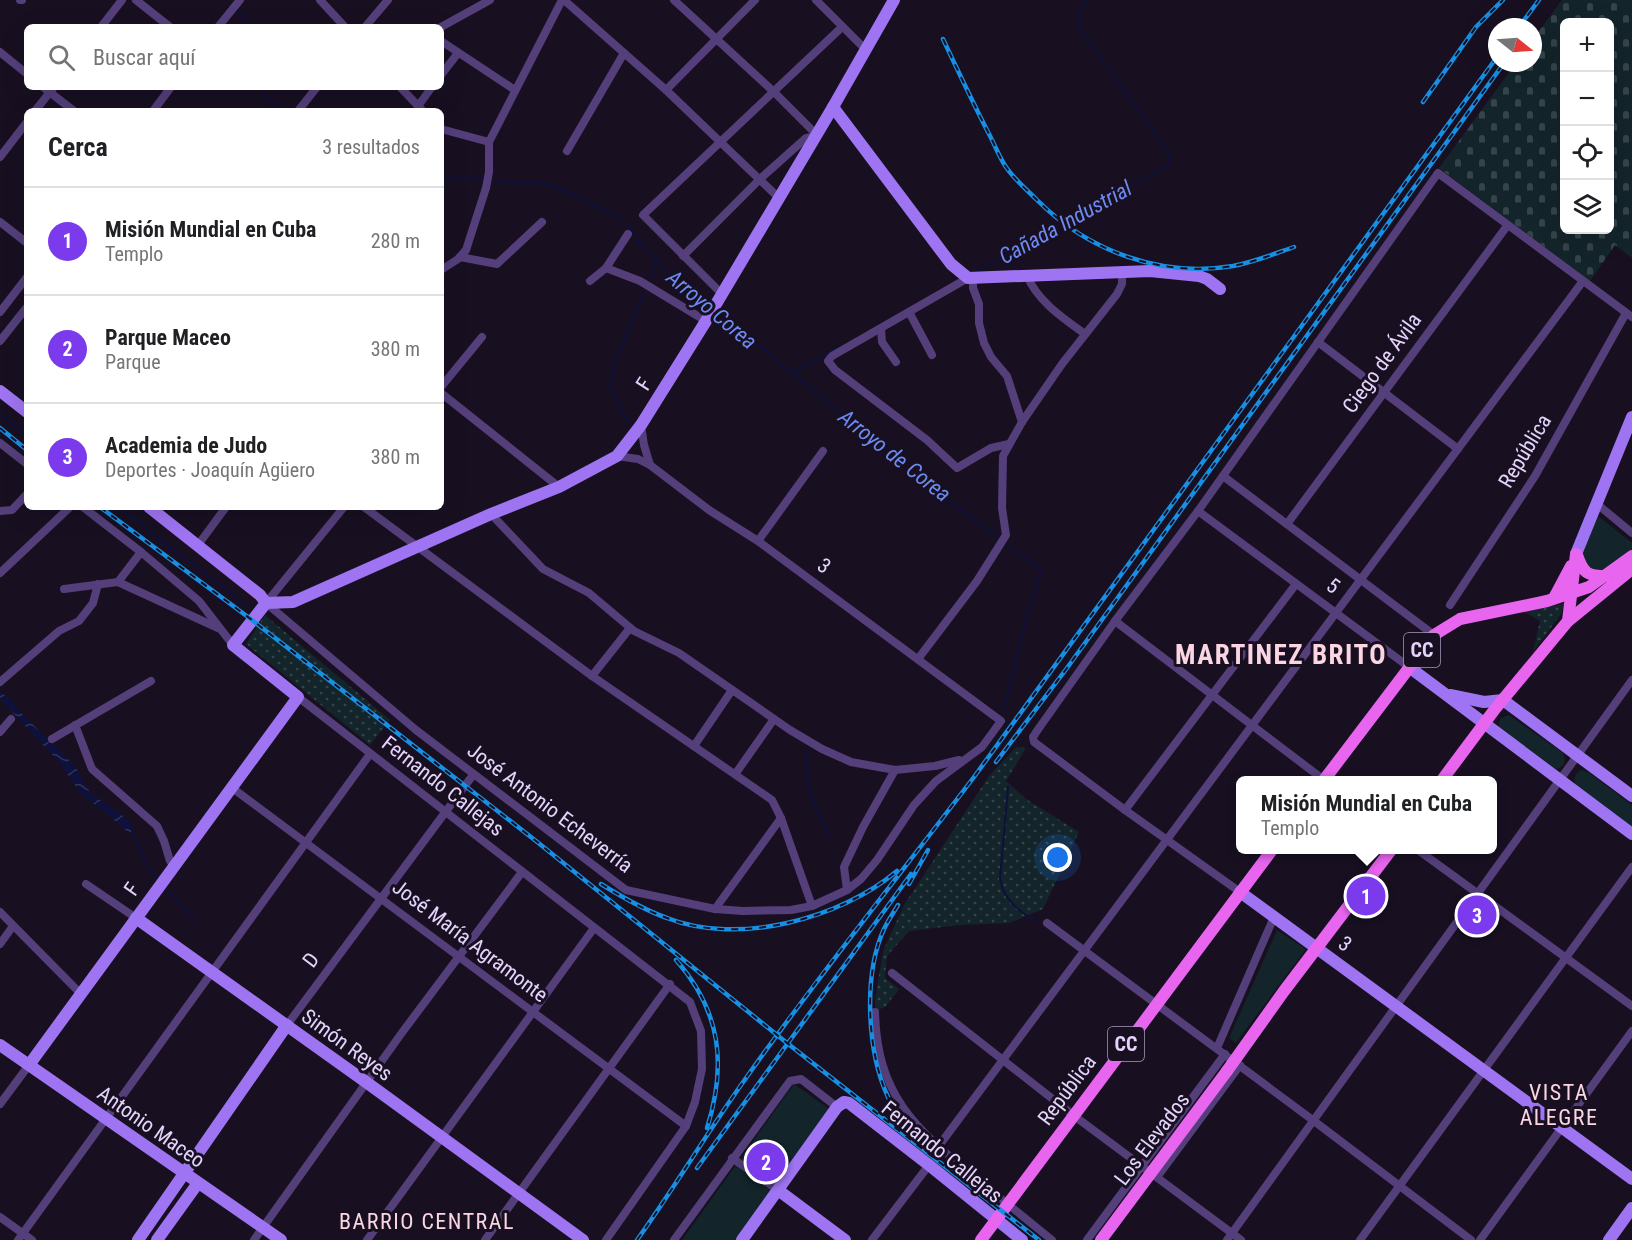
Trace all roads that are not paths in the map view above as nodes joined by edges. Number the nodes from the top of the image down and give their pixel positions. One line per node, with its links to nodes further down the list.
1 (122, 0): 12 (street)
2 (136, 0): 13 (street)
3 (240, 0): 14 (street)
4 (320, 0): 15 (street)
5 (388, 0): 16 (street)
6 (490, 0): 17 (street)
7 (563, 0): 24 (street); 33 (street)
8 (674, 0): 19 (street)
9 (755, 0): 19 (street)
10 (816, 0): 18 (street)
11 (894, 0): 21 (street, F)
12 (103, 24)
13 (166, 24)
14 (220, 24)
15 (342, 24)
16 (368, 24)
17 (444, 25)
18 (843, 27): 21 (street); 35 (street)
19 (717, 39): 34 (street); 35 (street)
20 (444, 43): 23 (street)
21 (866, 50): 36 (street, F)
22 (0, 52): 26 (street)
23 (458, 52): 25 (street); 33 (street)
24 (624, 53): 34 (street); 47 (street)
25 (444, 71)
26 (24, 72)
27 (48, 90): 37 (street)
28 (50, 90): 38 (street)
29 (169, 90): 39 (street)
30 (315, 90): 40 (street)
31 (403, 90): 41 (street)
32 (430, 90): 41 (street)
33 (515, 90): 45 (street)
34 (666, 90): 46 (street)
35 (774, 92): 44 (street); 46 (street)
36 (833, 107): 44 (street, F); 62 (street)
37 (37, 108)
38 (71, 108)
39 (155, 108)
40 (300, 108)
41 (420, 108)
42 (24, 126): 48 (street)
43 (444, 130): 45 (street)
44 (816, 135): 49 (street); 50 (street, F)
45 (489, 142): 56 (street)
46 (721, 142): 49 (street); 57 (street)
47 (567, 150)
48 (0, 157)
49 (760, 179): 50 (street); 57 (street)
50 (779, 198): 67 (street, F)
51 (0, 222): 55 (street)
52 (542, 222): 56 (street)
53 (1507, 226): 65 (street); 77 (street); 82 (street, Ciego de Ávila)
54 (628, 234): 59 (street)
55 (24, 241)
56 (460, 256): 58 (street)
57 (683, 256): 67 (street)
58 (444, 268)
59 (606, 268): 64 (street); 72 (street)
60 (1122, 272): 61 (street); 66 (street); 74 (street)
61 (1027, 275): 62 (street); 74 (street)
62 (970, 279): 70 (street); 86 (street)
63 (24, 281): 69 (street)
64 (590, 281)
65 (1583, 281): 71 (street); 90 (street)
66 (1220, 289)
67 (721, 294): 72 (street, F)
68 (24, 311): 76 (street)
69 (0, 312)
70 (909, 312): 73 (street); 78 (street)
71 (1629, 315): 127 (street, República)
72 (706, 321): 87 (street, F)
73 (881, 329): 79 (street); 89 (street)
74 (1085, 334): 86 (street)
75 (482, 337): 80 (street)
76 (0, 341)
77 (1318, 342): 82 (street); 95 (street)
78 (932, 355)
79 (896, 362)
80 (444, 383)
81 (0, 391): 84 (street)
82 (1384, 393): 90 (street); 108 (street, Ciego de Ávila)
83 (444, 395): 96 (street)
84 (24, 410)
85 (1632, 417): 98 (street)
86 (1022, 422): 89 (street)
87 (642, 425): 92 (street, F); 94 (street)
88 (0, 443): 93 (street)
89 (1010, 444): 135 (street)
90 (1458, 449): 119 (street)
91 (823, 451): 110 (street)
92 (617, 456): 94 (street, 3); 96 (street, F)
93 (24, 462)
94 (650, 465): 110 (street, 3)
95 (1223, 476): 106 (street); 108 (street)
96 (559, 487): 107 (street, F)
97 (24, 497): 105 (street)
98 (1597, 504): 109 (street); 114 (street)
99 (67, 510): 117 (street)
100 (87, 510): 113 (street, Fernando Callejas)
101 (153, 510): 111 (street)
102 (224, 510): 111 (street)
103 (342, 510): 126 (street)
104 (368, 510): 112 (street)
105 (0, 511)
106 (1198, 511): 122 (street, 5); 129 (street)
107 (491, 514): 112 (street, F); 131 (street)
108 (1287, 524): 119 (street)
109 (1632, 533)
110 (758, 542): 135 (street, 3)
111 (198, 545): 126 (street)
112 (417, 548): 126 (street, F); 137 (street)
113 (141, 552): 120 (street); 132 (street, Fernando Callejas)
114 (1576, 554): 118 (main road); 124 (main road); 125 (main road)
115 (1632, 556): 118 (main road, CC)
116 (1632, 569): 130 (main road)
117 (0, 573)
118 (1606, 576): 124 (main road, CC)
119 (1360, 580): 128 (street); 133 (street)
120 (118, 582): 121 (street); 132 (street)
121 (98, 584): 123 (street); 140 (street)
122 (1296, 584): 128 (street, 5); 143 (street)
123 (64, 589)
124 (1570, 595): 125 (main road, CC); 130 (main road)
125 (1554, 598): 133 (main road, CC)
126 (266, 603): 134 (street); 160 (street, José Antonio Echeverría)
127 (1450, 605)
128 (1335, 613): 136 (street, 5); 151 (street)
129 (1115, 621): 143 (street); 167 (street, 3)
130 (1568, 621): 145 (main road)
131 (630, 628): 137 (street); 141 (street)
132 (222, 630): 134 (street, Fernando Callejas)
133 (1434, 635): 136 (main road, CC)
134 (233, 645): 144 (street, Fernando Callejas)
135 (918, 659): 148 (street, 3)
136 (1409, 667): 142 (street, 5); 162 (main road, CC)
137 (592, 676): 154 (street)
138 (1632, 680): 156 (street)
139 (152, 681): 150 (street)
140 (0, 682)
141 (732, 690): 147 (street); 154 (street)
142 (1444, 693): 145 (street, 5); 149 (street, 5)
143 (1212, 695): 151 (street); 167 (street)
144 (298, 697): 155 (street, Fernando Callejas); 165 (street, F)
145 (1503, 700): 149 (main road); 156 (street)
146 (11, 719): 152 (street)
147 (774, 719): 158 (street); 159 (street)
148 (1002, 721): 157 (street, José Antonio Echeverría)
149 (1485, 724): 163 (main road); 164 (street, 5)
150 (75, 725): 153 (street); 176 (street)
151 (1251, 725): 161 (street); 171 (street)
152 (0, 732)
153 (52, 739)
154 (694, 746): 159 (street)
155 (370, 754): 168 (street, Fernando Callejas); 172 (street)
156 (1577, 755): 164 (street); 166 (street)
157 (966, 759): 158 (street); 180 (street, José Antonio Echeverría)
158 (895, 770): 180 (street)
159 (736, 773): 169 (street)
160 (473, 774): 168 (street, D); 185 (street, José Antonio Echeverría)
161 (1319, 776)
162 (1327, 776)
163 (1445, 776)
164 (1559, 780): 170 (street, 5); 182 (street)
165 (231, 787): 172 (street, José María Agramonte); 176 (street, F)
166 (1632, 796)
167 (1125, 810): 171 (street, 3)
168 (447, 812): 178 (street, Fernando Callejas); 183 (street, D)
169 (781, 818): 184 (street); 185 (street)
170 (1632, 834)
171 (1166, 840): 181 (street, 3); 194 (street)
172 (305, 842): 183 (street, José María Agramonte); 197 (street)
173 (1268, 854): 181 (main road, República / CC)
174 (1387, 854): 193 (main road, Los Elevados)
175 (1426, 854): 182 (street)
176 (172, 867): 188 (street, F)
177 (1632, 867): 196 (street)
178 (522, 872): 191 (street, Fernando Callejas); 195 (street)
179 (86, 884): 188 (street, Simón Reyes)
180 (847, 890): 184 (street, José Antonio Echeverría)
181 (1240, 892): 187 (street, 3); 201 (main road, República / CC)
182 (1478, 893): 196 (street); 202 (street)
183 (381, 899): 195 (street, José María Agramonte); 206 (street, D)
184 (812, 906): 185 (street, José Antonio Echeverría)
185 (715, 909)
186 (0, 912): 190 (street)
187 (1274, 917): 193 (street, 3); 209 (street)
188 (136, 918): 197 (street, Simón Reyes); 200 (street, F)
189 (1047, 923): 194 (street)
190 (13, 926): 192 (street); 200 (street)
191 (594, 928): 199 (street, Fernando Callejas); 204 (street)
192 (0, 944)
193 (1316, 947): 202 (street, 3); 211 (main road, Los Elevados)
194 (1085, 949): 201 (street); 210 (street)
195 (458, 956): 204 (street, José María Agramonte); 215 (street)
196 (1567, 958): 203 (street); 214 (street)
197 (211, 972): 206 (street, Simón Reyes); 219 (street)
198 (892, 973): 210 (street)
199 (670, 984): 213 (street); 221 (street, Fernando Callejas)
200 (81, 994): 212 (street, F)
201 (1156, 1004): 209 (street); 218 (main road, República / CC)
202 (1397, 1006): 214 (street, 3); 220 (street)
203 (1632, 1006)
204 (533, 1012): 213 (street, José María Agramonte); 223 (street)
205 (875, 1012): 224 (street)
206 (287, 1025): 215 (street, Simón Reyes); 228 (street, D)
207 (1632, 1031): 222 (street)
208 (0, 1045): 212 (street, Antonio Maceo)
209 (1217, 1048): 211 (street)
210 (1002, 1060): 218 (street); 224 (street)
211 (1231, 1063): 220 (street); 227 (street); 229 (street); 259 (main road, Los Elevados, bridge)
212 (28, 1065): 216 (street, F); 219 (street, Antonio Maceo)
213 (609, 1069): 221 (street, José María Agramonte); 234 (street)
214 (1484, 1071): 222 (street, 3); 232 (street)
215 (366, 1082): 223 (street, Simón Reyes); 239 (street)
216 (0, 1104)
217 (837, 1107): 225 (street); 226 (street, Fernando Callejas); 233 (street)
218 (1073, 1115): 227 (street); 235 (main road, República / CC)
219 (105, 1119): 228 (street, Antonio Maceo); 240 (street)
220 (1314, 1121): 232 (street); 241 (street)
221 (686, 1126): 250 (street, Fernando Callejas)
222 (1563, 1128): 230 (street, 3); 263 (street)
223 (442, 1138): 234 (street, Simón Reyes); 247 (street)
224 (938, 1147): 235 (street)
225 (732, 1158): 233 (street); 251 (street)
226 (929, 1165): 238 (street, Fernando Callejas); 254 (street)
227 (1142, 1166): 229 (street); 258 (street)
228 (184, 1173): 231 (street, Antonio Maceo); 243 (street, D)
229 (1157, 1178): 241 (street)
230 (1632, 1179)
231 (198, 1183): 239 (street, Antonio Maceo); 244 (street)
232 (1400, 1186): 261 (street); 262 (street)
233 (778, 1190): 252 (street); 253 (street)
234 (518, 1193): 248 (street); 249 (street, Simón Reyes)
235 (1008, 1204): 238 (main road, República / CC); 257 (street)
236 (1632, 1208): 264 (street)
237 (0, 1217): 240 (street)
238 (996, 1220): 255 (main road, República / CC); 256 (street, Fernando Callejas)
239 (263, 1227): 245 (street); 246 (street, Antonio Maceo)
240 (20, 1237): 242 (street)
241 (1229, 1237): 260 (street)
242 (32, 1240)
243 (138, 1240)
244 (157, 1240)
245 (254, 1240)
246 (281, 1240)
247 (367, 1240)
248 (485, 1240)
249 (583, 1240)
250 (606, 1240)
251 (674, 1240)
252 (742, 1240)
253 (845, 1240)
254 (872, 1240)
255 (981, 1240)
256 (1022, 1240)
257 (1052, 1240)
258 (1087, 1240)
259 (1101, 1240)
260 (1241, 1240)
261 (1360, 1240)
262 (1471, 1240)
263 (1480, 1240)
264 (1609, 1240)

